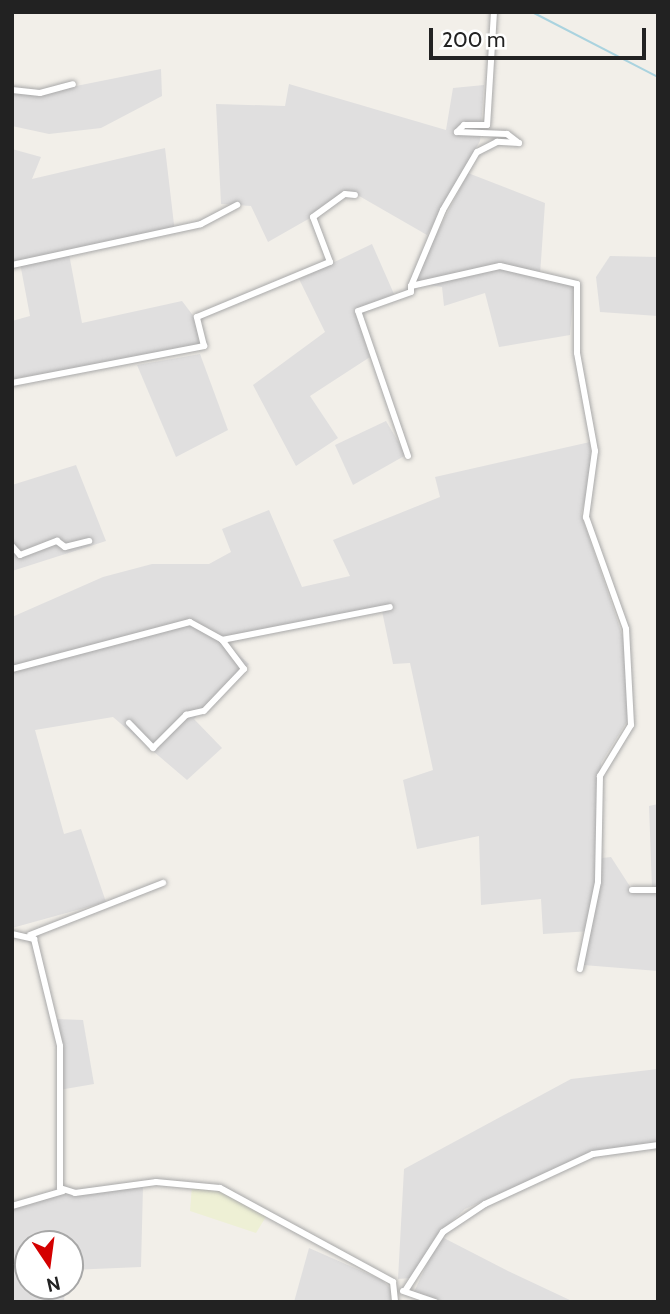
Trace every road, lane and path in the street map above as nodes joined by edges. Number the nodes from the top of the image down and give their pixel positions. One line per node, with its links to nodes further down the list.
1 (494, 12): 7 (street)
2 (73, 84): 3 (street)
3 (12, 90)
4 (355, 195): 8 (street)
5 (237, 205): 6 (street)
6 (12, 265)
7 (411, 286): 9 (street); 21 (street)
8 (12, 383)
9 (408, 456)
10 (89, 541): 11 (street)
11 (12, 546)
12 (390, 607): 13 (street)
13 (222, 640): 14 (street); 15 (street)
14 (12, 669)
15 (129, 723)
16 (163, 883): 20 (street)
17 (632, 890): 18 (street)
18 (658, 890)
19 (12, 934): 20 (street)
20 (30, 935): 23 (street)
21 (580, 969)
22 (658, 1145): 25 (street)
23 (64, 1191): 24 (street); 25 (street)
24 (12, 1206)
25 (402, 1291): 26 (street); 27 (street)
26 (395, 1302)
27 (435, 1302)

